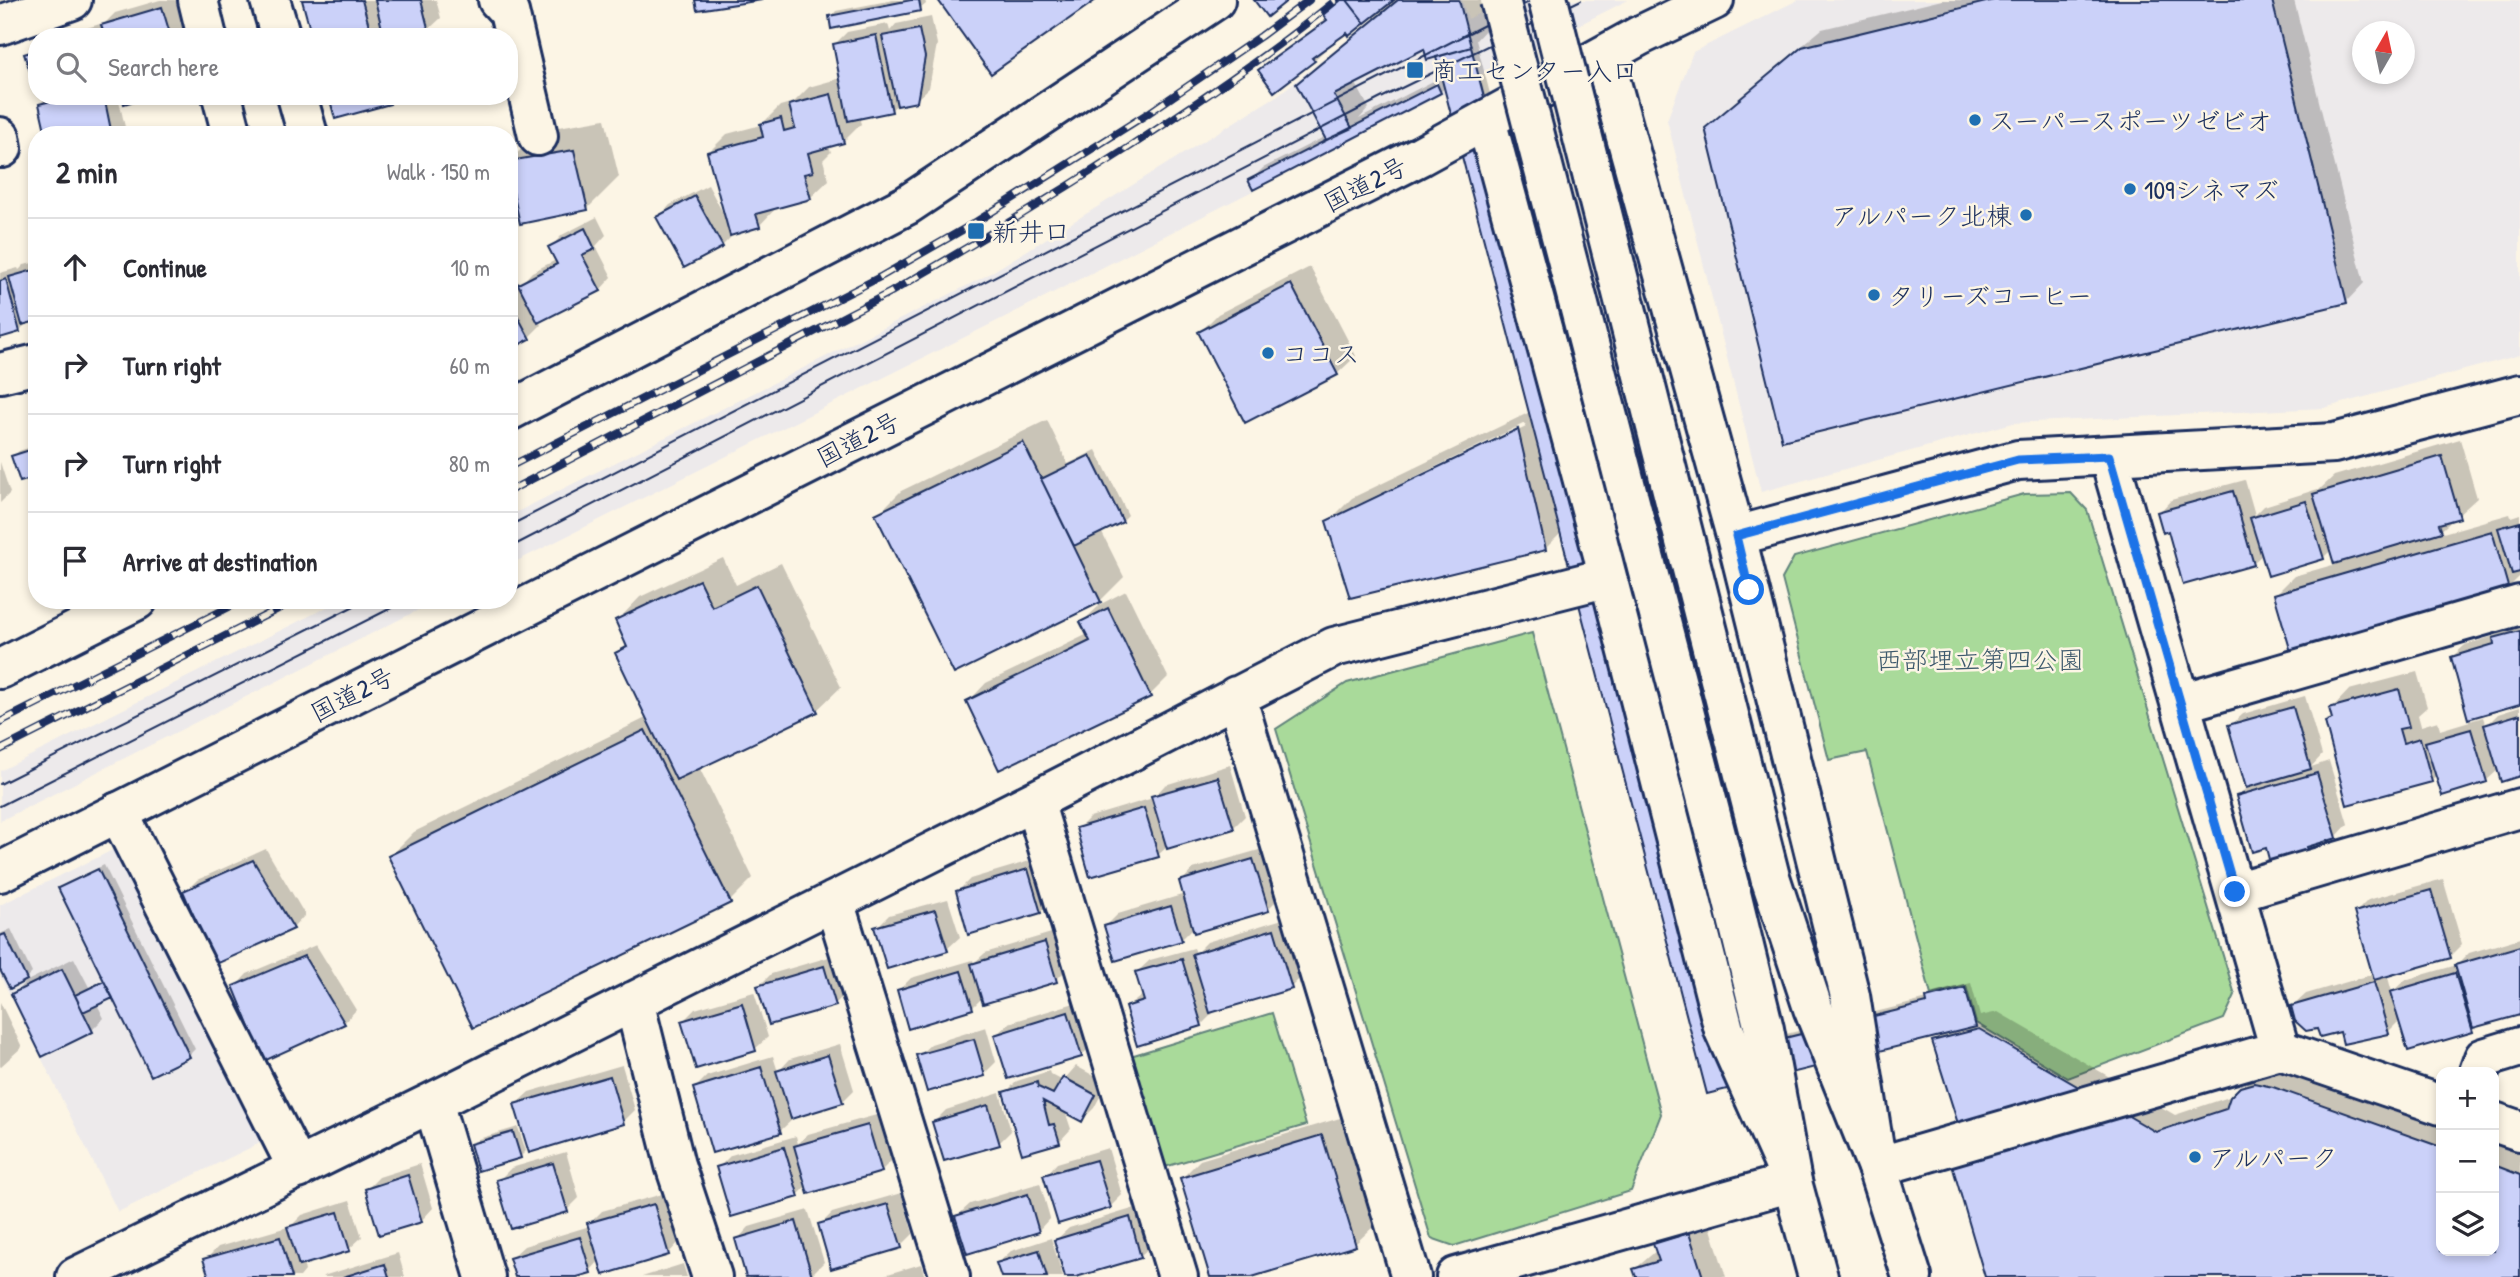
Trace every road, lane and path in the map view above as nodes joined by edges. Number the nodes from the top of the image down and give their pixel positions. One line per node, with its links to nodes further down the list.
1 (72, 0): 9 (main road)
2 (198, 0): 10 (main road)
3 (270, 0): 11 (main road)
4 (498, 0): 12 (main road)
5 (1216, 0): 26 (main road)
6 (1500, 0): 51 (main road, bridge)
7 (1548, 0): 49 (main road, bridge)
8 (1714, 0): 14 (main road, 国道2号)
9 (0, 25)
10 (205, 28)
11 (278, 28)
12 (513, 28)
13 (518, 50): 20 (main road)
14 (1604, 57): 17 (main road, 国道2号); 28 (main road)
15 (224, 105): 18 (main road)
16 (300, 105): 19 (main road)
17 (1486, 120): 29 (main road); 37 (main road, 国道2号)
18 (230, 126)
19 (306, 126)
20 (538, 136)
21 (0, 137): 22 (main road)
22 (0, 148)
23 (28, 366): 24 (main road)
24 (0, 373)
25 (2520, 394): 27 (main road)
26 (518, 406)
27 (2109, 456): 28 (main road); 34 (main road)
28 (1736, 536): 49 (main road)
29 (1609, 577): 33 (main road); 51 (main road)
30 (2520, 605): 34 (main road)
31 (119, 609): 32 (main road)
32 (0, 668)
33 (1236, 696): 35 (main road); 57 (main road)
34 (2181, 703): 39 (main road)
35 (1034, 800): 40 (main road); 56 (main road)
36 (2520, 808): 39 (main road)
37 (118, 812): 38 (main road, 国道2号); 50 (main road)
38 (0, 872)
39 (2235, 892): 43 (main road)
40 (834, 901): 41 (main road); 55 (main road)
41 (634, 1001): 45 (main road); 54 (main road)
42 (2520, 1047): 44 (main road)
43 (2280, 1050): 46 (main road); 49 (main road)
44 (2481, 1067)
45 (433, 1102): 50 (main road); 53 (main road)
46 (2436, 1103)
47 (2499, 1124): 48 (main road)
48 (2520, 1131)
49 (1877, 1167): 60 (main road)
50 (298, 1169): 52 (main road)
51 (1792, 1182): 58 (main road); 59 (main road)
52 (76, 1277)
53 (485, 1277)
54 (712, 1277)
55 (950, 1277)
56 (1178, 1277)
57 (1411, 1277)
58 (1456, 1277)
59 (1818, 1277)
60 (1912, 1277)

